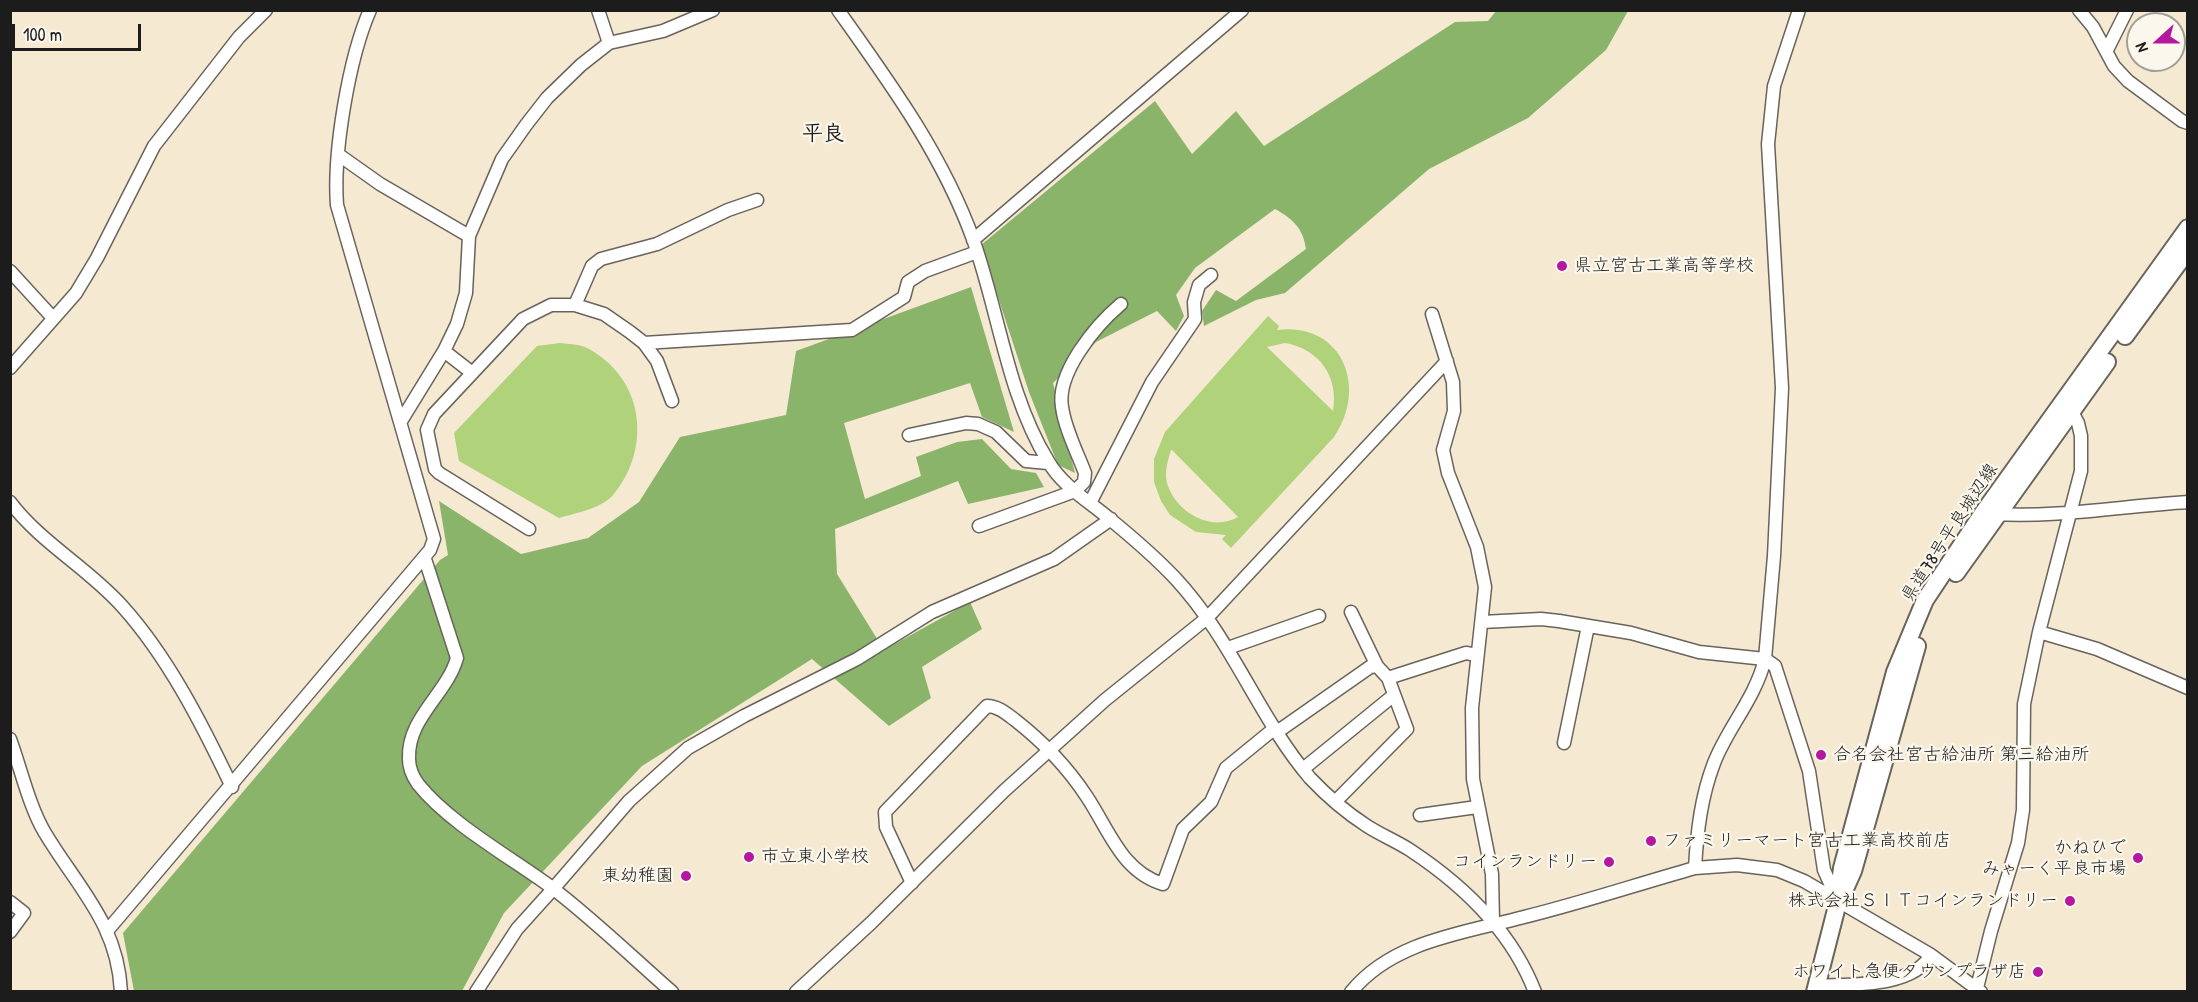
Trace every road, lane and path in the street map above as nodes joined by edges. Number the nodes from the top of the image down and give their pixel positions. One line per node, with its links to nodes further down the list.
1 (266, 10): 24 (street)
2 (370, 10): 13 (street)
3 (598, 10): 10 (street)
4 (713, 10): 10 (street)
5 (838, 10): 17 (street)
6 (1242, 10): 17 (street)
7 (1799, 10): 55 (street)
8 (2079, 10): 11 (street)
9 (2127, 10): 11 (street)
10 (609, 43): 16 (street)
11 (2107, 50): 12 (street)
12 (2187, 123)
13 (339, 155): 16 (street); 32 (street)
14 (757, 200): 22 (street)
15 (2187, 228): 31 (main road, 県道78号平良城辺線)
16 (469, 236): 26 (street)
17 (975, 246): 25 (street); 36 (street)
18 (2187, 250): 31 (main road, 県道78号平良城辺線)
19 (10, 271): 24 (street)
20 (1211, 275): 40 (street)
21 (1120, 304): 37 (street)
22 (575, 305): 25 (street); 29 (street)
23 (1432, 314): 27 (street)
24 (53, 318): 28 (street)
25 (644, 343): 30 (street)
26 (444, 351): 29 (street); 32 (street)
27 (1447, 361): 49 (street); 50 (street)
28 (10, 368)
29 (471, 372): 34 (street)
30 (672, 401)
31 (2069, 406): 41 (main road, 県道78号平良城辺線); 42 (street)
32 (400, 420): 35 (street)
33 (909, 435): 36 (street)
34 (429, 446): 35 (street); 45 (street)
35 (409, 449): 46 (street)
36 (1048, 463): 37 (street)
37 (1075, 491): 40 (street); 44 (street)
38 (10, 502): 65 (street)
39 (2187, 502): 42 (street)
40 (1090, 503): 43 (street)
41 (1989, 513): 42 (street); 73 (main road, 県道78号平良城辺線)
42 (2069, 514): 52 (street)
43 (1111, 519): 49 (street); 71 (street)
44 (979, 526)
45 (529, 529)
46 (425, 559): 65 (street); 71 (street)
47 (1351, 612): 56 (street)
48 (1319, 616): 53 (street)
49 (1208, 618): 53 (street); 63 (street)
50 (1482, 622): 51 (street); 54 (street)
51 (1588, 626): 55 (street); 62 (street)
52 (2039, 632): 58 (street); 79 (street)
53 (1228, 648): 60 (street)
54 (1477, 655): 57 (street); 67 (street)
55 (1765, 659): 69 (street); 73 (street)
56 (1377, 666): 57 (street); 60 (street)
57 (1388, 678): 59 (street)
58 (2187, 688)
59 (1394, 695): 64 (street); 66 (street)
60 (1276, 730): 63 (street); 64 (street)
61 (10, 739): 75 (street)
62 (1564, 743)
63 (1050, 752): 70 (street); 70 (street)
64 (1303, 769): 66 (street)
65 (231, 787): 75 (street)
66 (1336, 801): 74 (street)
67 (1477, 807): 68 (street); 74 (street)
68 (1420, 815)
69 (1695, 868): 73 (street); 74 (street)
70 (912, 883): 83 (street)
71 (553, 889): 81 (street); 82 (street)
72 (10, 902): 76 (street)
73 (1838, 902): 77 (street); 78 (main road, 県道78号平良城辺線)
74 (1494, 924): 84 (street); 85 (street)
75 (107, 931): 80 (street)
76 (10, 932)
77 (1931, 955): 78 (street); 79 (street)
78 (1816, 989)
79 (1978, 990)
80 (121, 992)
81 (476, 992)
82 (672, 992)
83 (796, 992)
84 (1351, 992)
85 (1535, 992)

